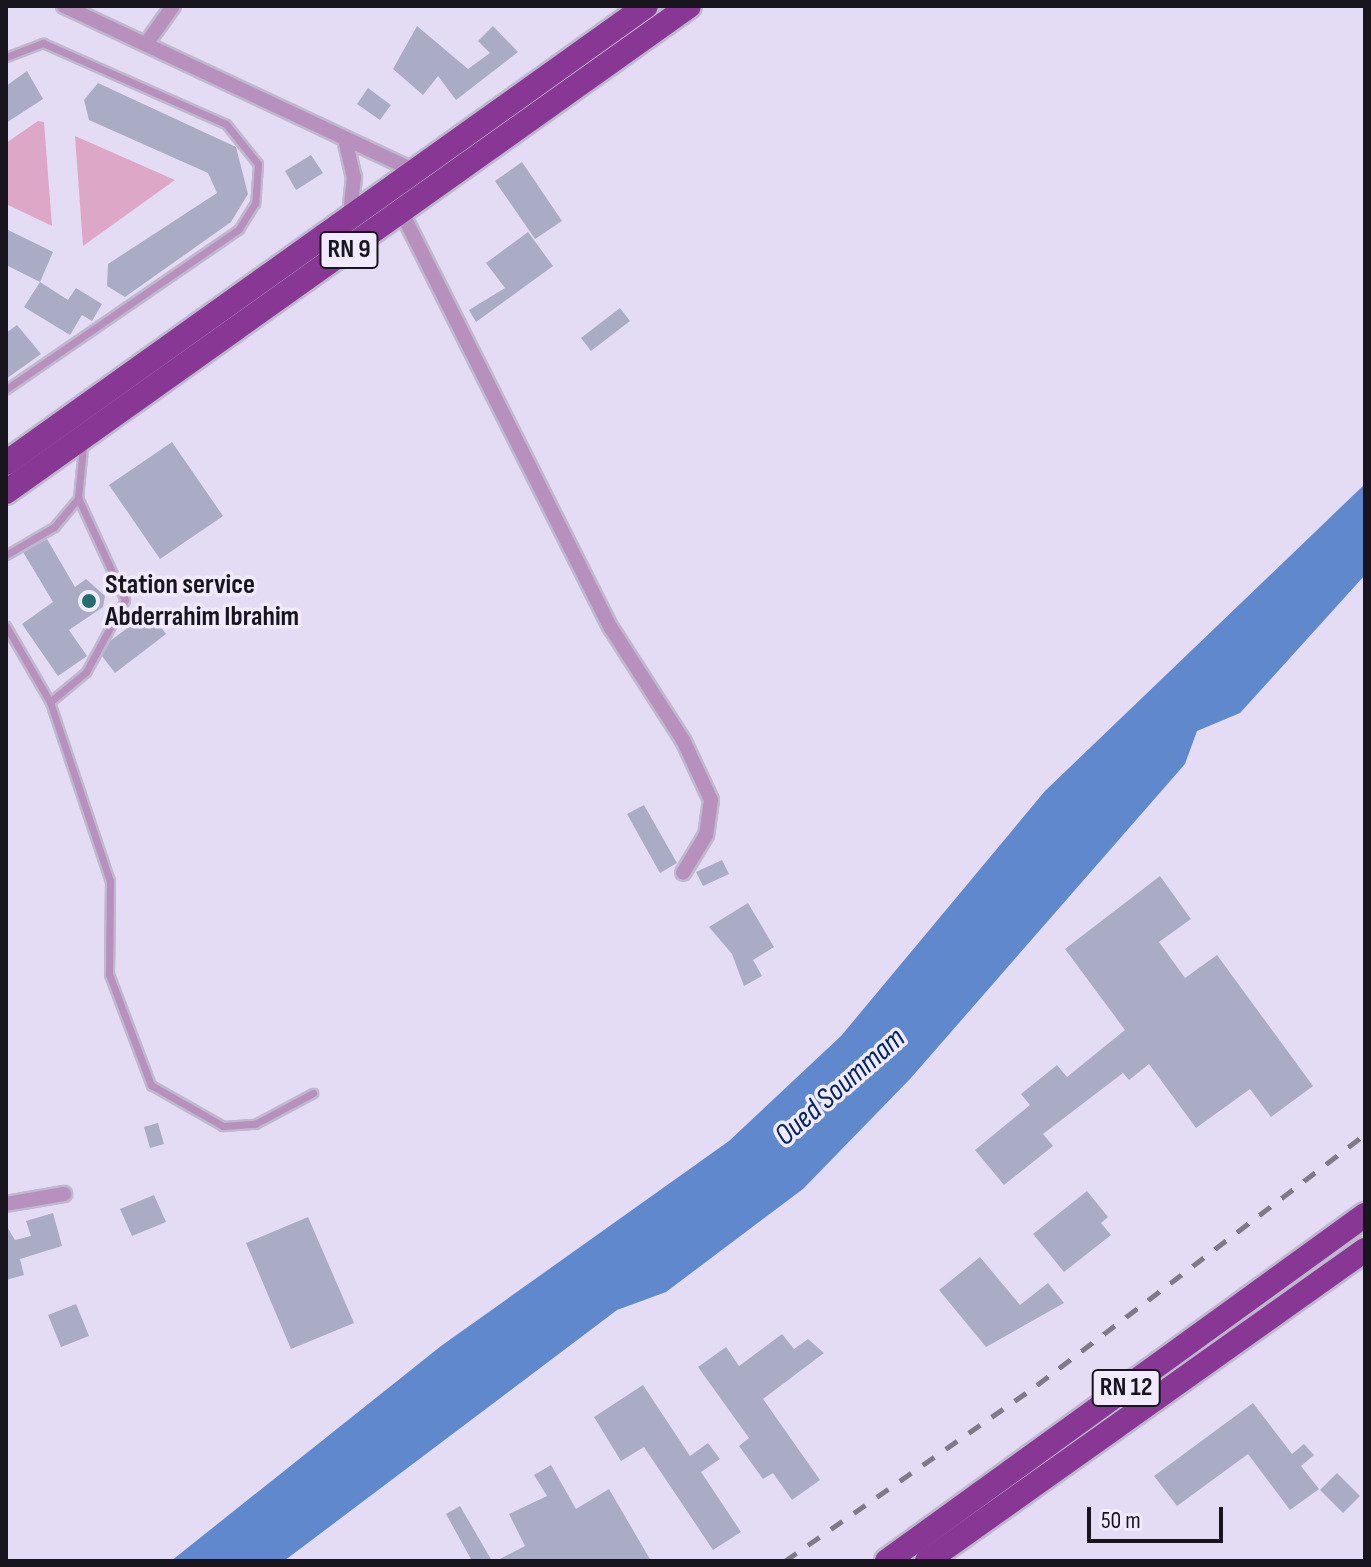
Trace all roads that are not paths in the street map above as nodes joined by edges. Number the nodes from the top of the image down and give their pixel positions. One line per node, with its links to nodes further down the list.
1 (64, 6): 5 (street)
2 (173, 6): 5 (street)
3 (646, 6): 8 (highway, RN 9)
4 (689, 6): 9 (highway, RN 9)
5 (146, 44): 7 (street)
6 (6, 57): 11 (lane)
7 (345, 139): 8 (street); 10 (street)
8 (415, 171): 10 (highway, RN 9)
9 (402, 213): 12 (highway, RN 9); 19 (street)
10 (350, 216): 13 (highway, RN 9)
11 (6, 389)
12 (84, 436): 14 (highway, RN 9); 15 (lane)
13 (6, 463)
14 (6, 492)
15 (78, 498): 16 (lane); 18 (lane)
16 (6, 555)
17 (6, 626): 18 (lane)
18 (50, 702): 20 (lane)
19 (683, 873)
20 (313, 1093)
21 (64, 1194): 22 (street)
22 (6, 1204)
23 (1365, 1215): 25 (highway, RN 12)
24 (1365, 1250): 26 (highway, RN 12)
25 (887, 1561)
26 (927, 1561)

